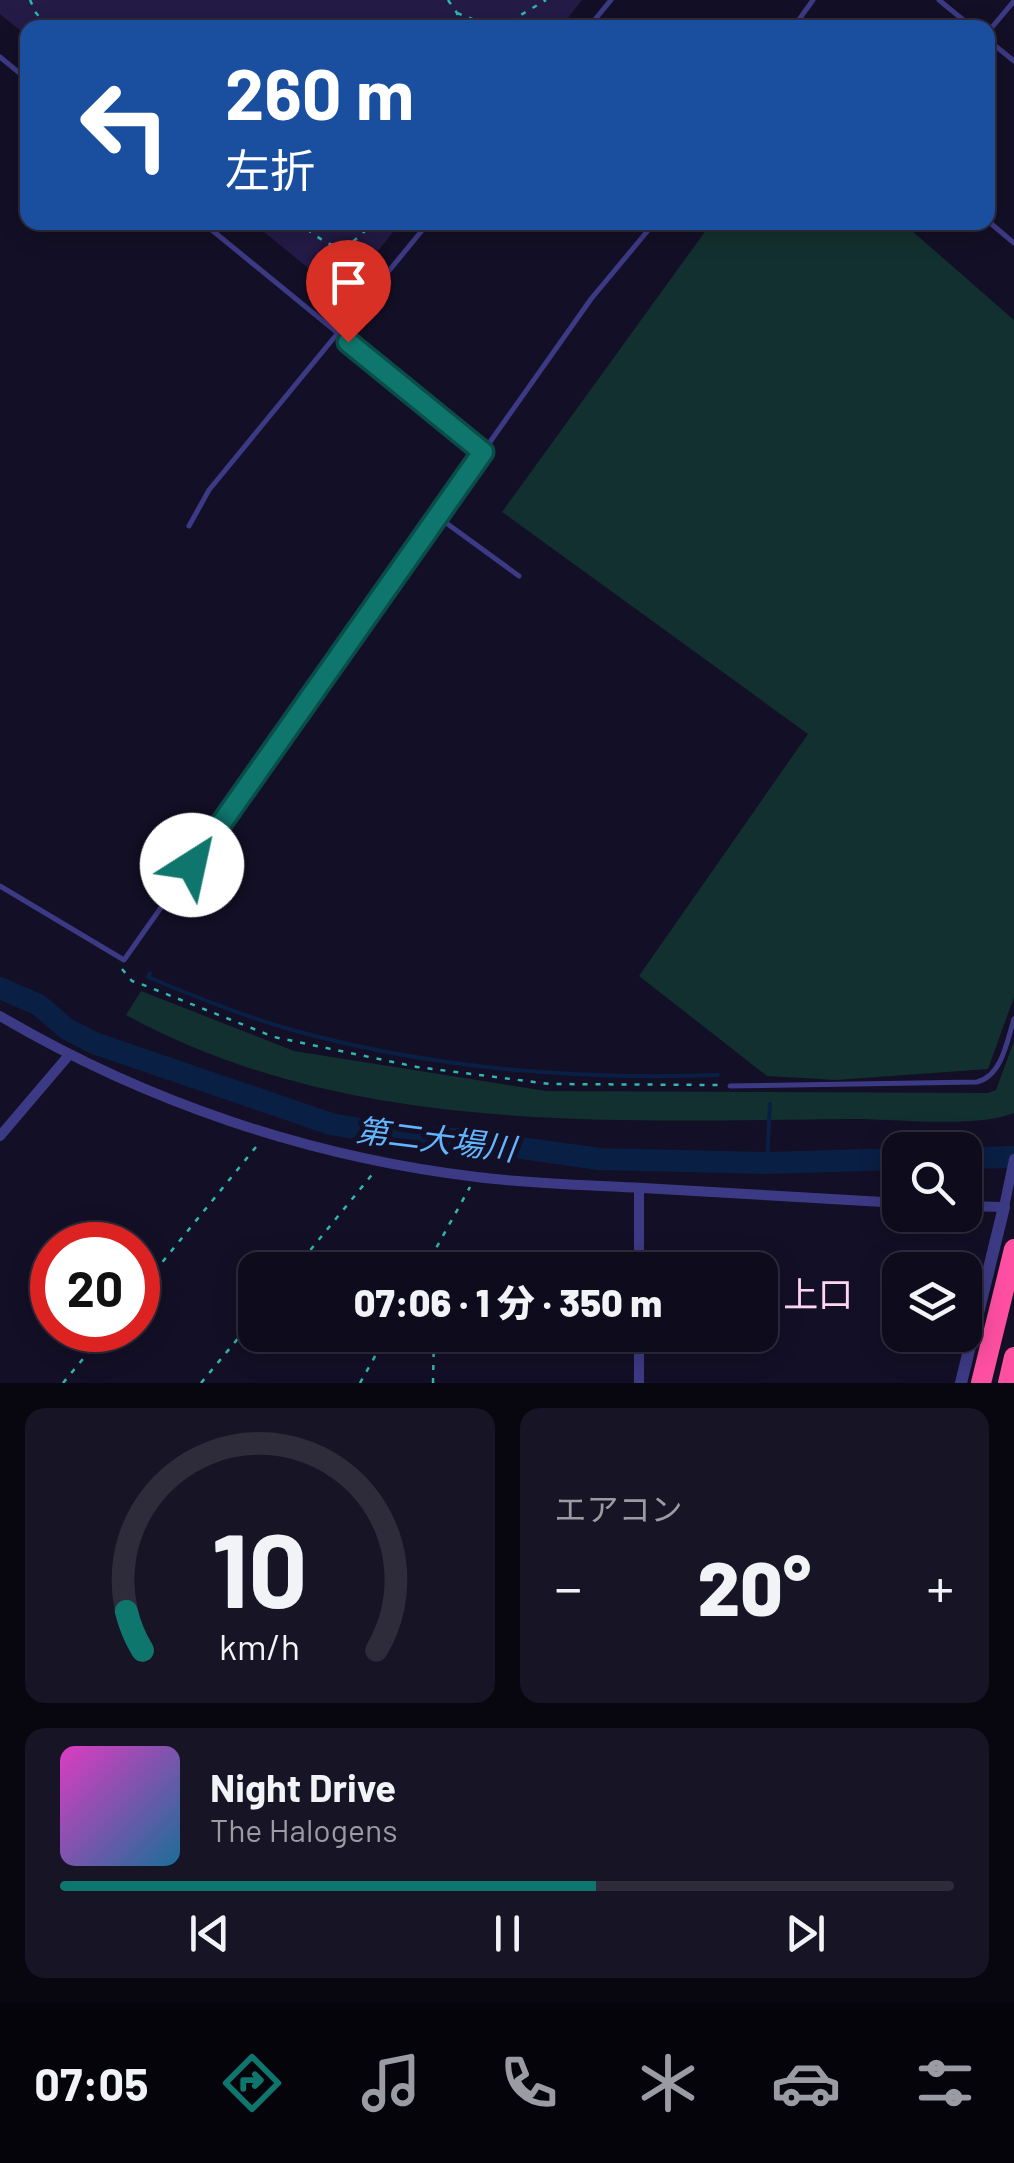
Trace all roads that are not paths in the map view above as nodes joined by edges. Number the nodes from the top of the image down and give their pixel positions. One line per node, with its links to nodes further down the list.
1 (610, 0): 4 (lane)
2 (940, 0): 5 (lane)
3 (1014, 1): 6 (lane)
4 (594, 20)
5 (964, 20)
6 (995, 24)
7 (0, 57): 8 (lane)
8 (20, 73)
9 (212, 230): 12 (lane)
10 (422, 230): 12 (lane)
11 (647, 230): 13 (lane)
12 (338, 334): 13 (lane); 15 (lane)
13 (483, 452): 14 (lane)
14 (438, 517): 16 (lane); 17 (lane)
15 (188, 526)
16 (519, 576)
17 (0, 886)
18 (0, 1016): 20 (street)
19 (1014, 1020): 21 (lane)
20 (69, 1055): 22 (street); 24 (street)
21 (730, 1086)
22 (0, 1136)
23 (1014, 1159): 27 (street)
24 (640, 1188): 25 (street); 29 (street)
25 (882, 1201)
26 (982, 1206): 27 (street)
27 (1004, 1207): 30 (street)
28 (1014, 1249): 37 (highway, bridge)
29 (640, 1252)
30 (982, 1292): 31 (street)
31 (1014, 1300)
32 (639, 1352): 35 (street)
33 (967, 1352): 36 (street)
34 (1014, 1356): 38 (highway)
35 (639, 1383)
36 (960, 1383)
37 (981, 1383)
38 (1008, 1383)

